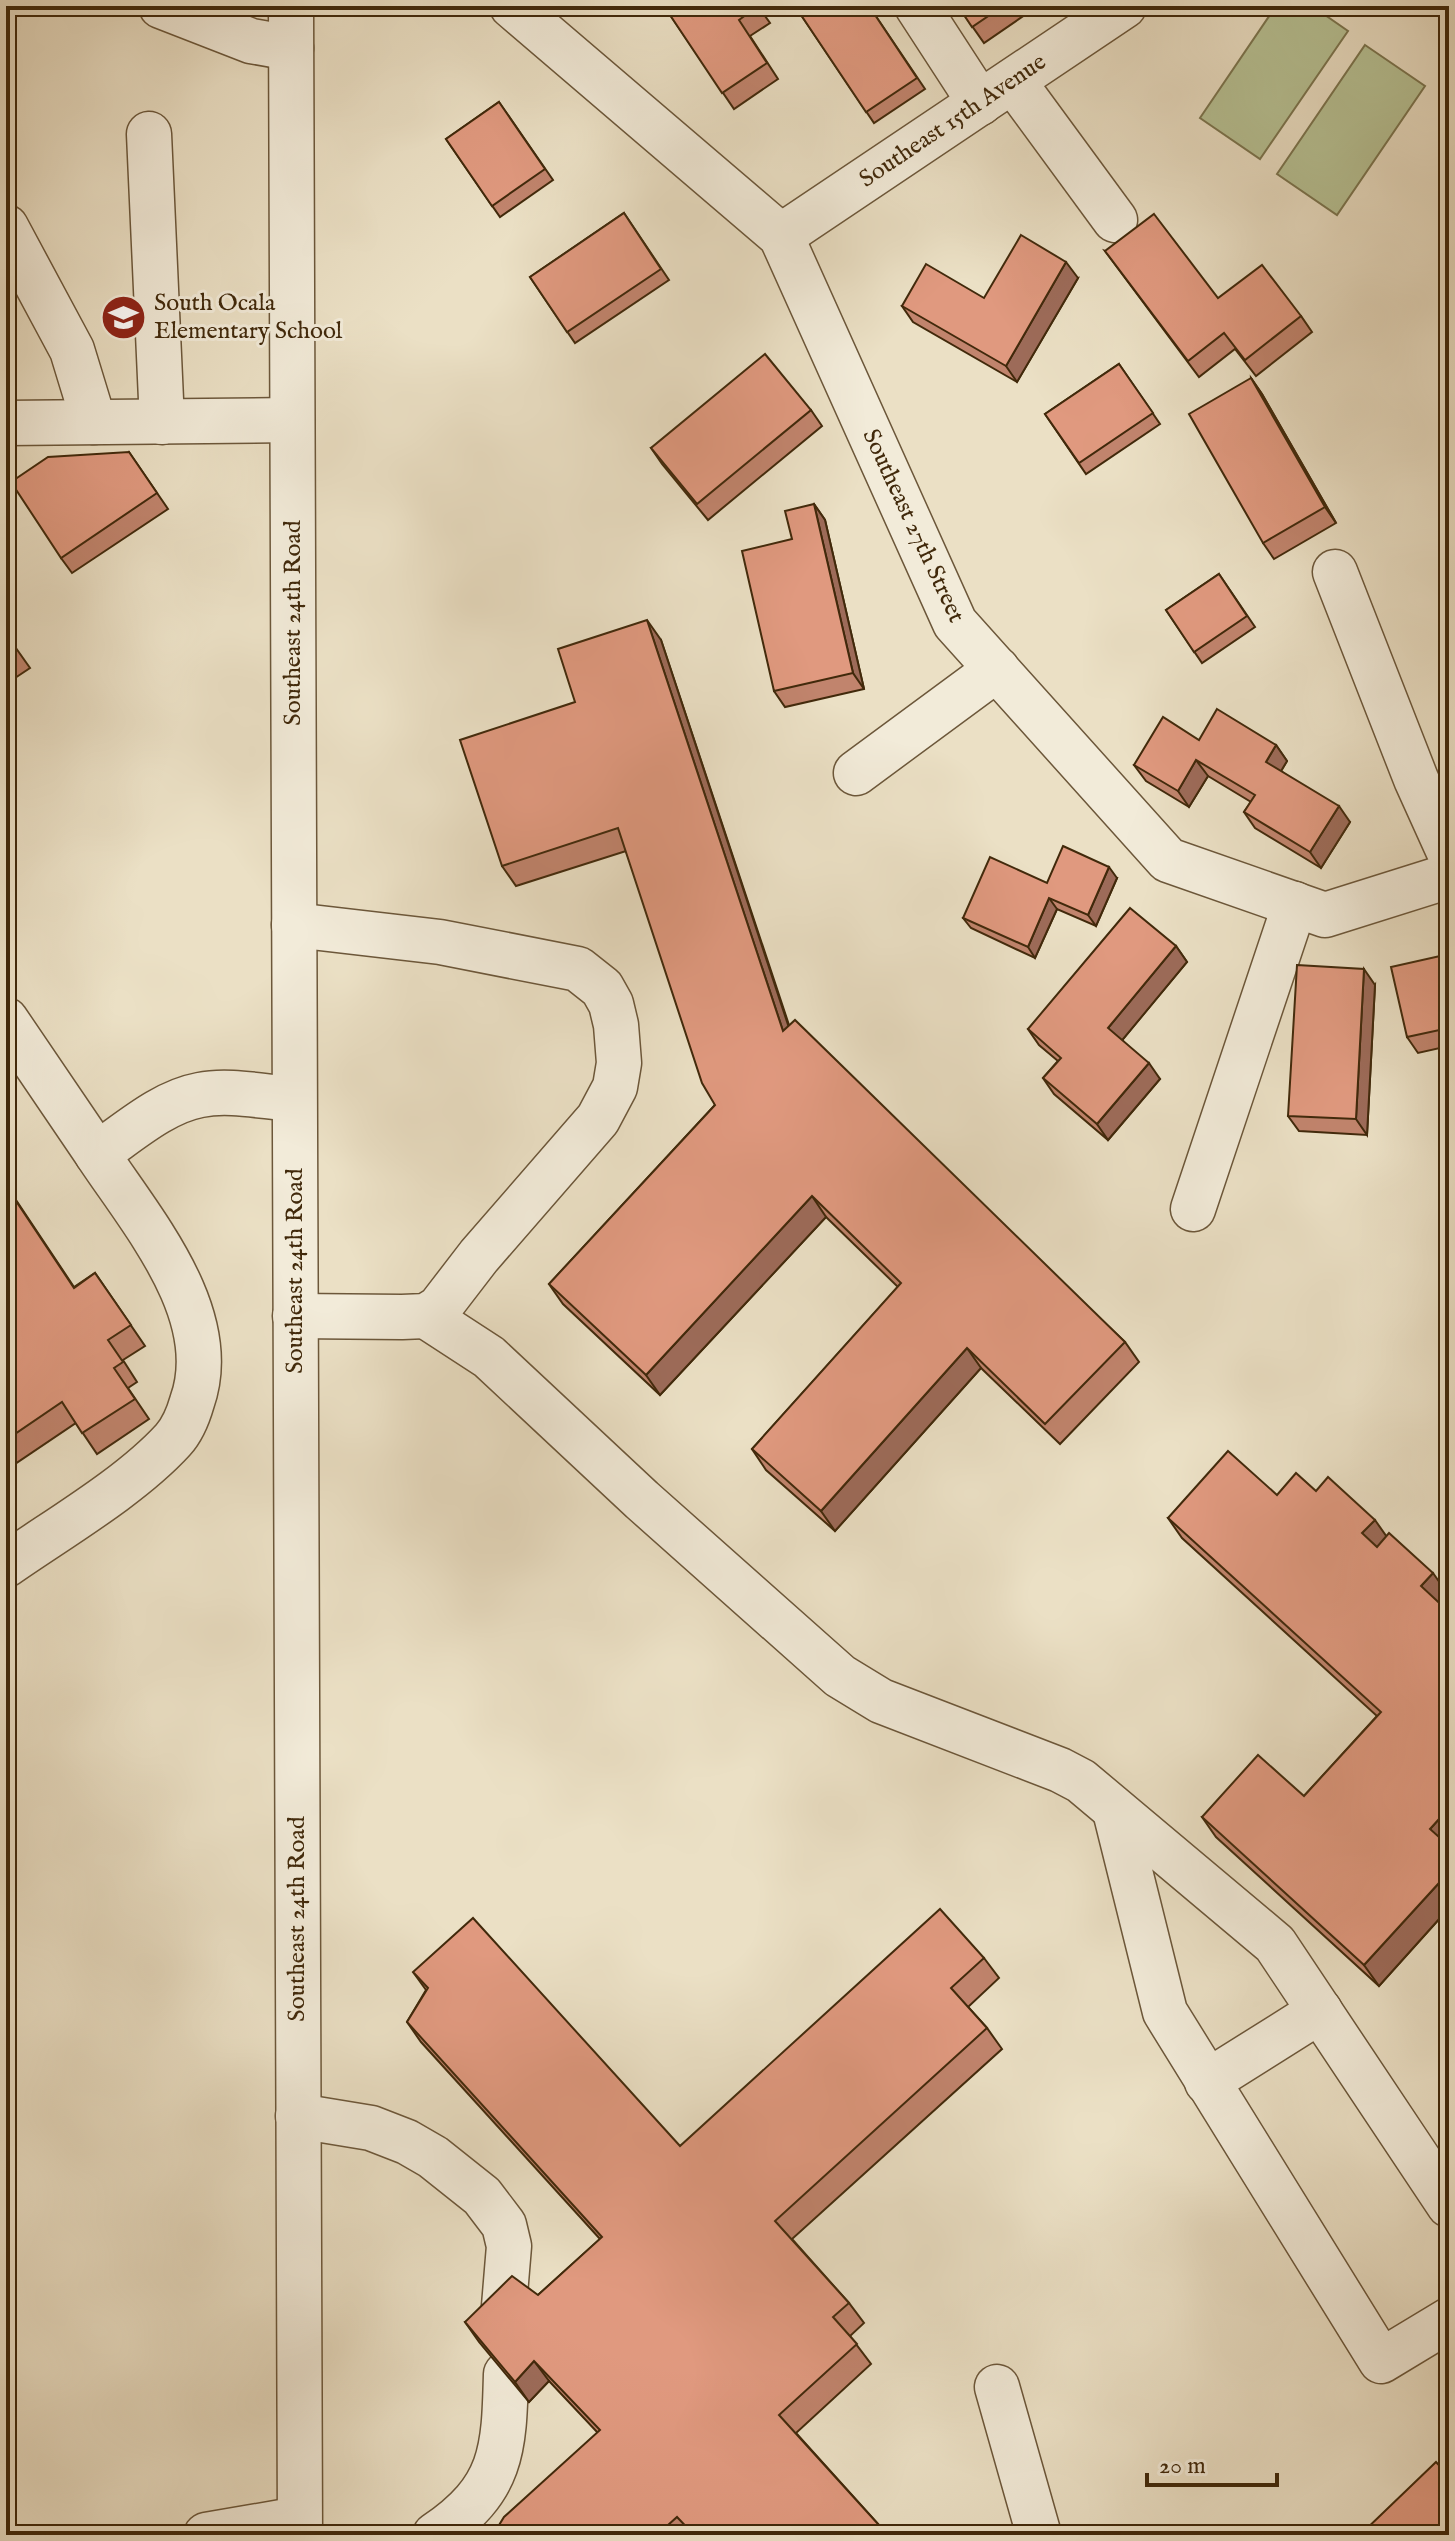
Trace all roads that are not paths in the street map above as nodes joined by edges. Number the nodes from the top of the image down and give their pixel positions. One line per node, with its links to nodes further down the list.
1 (161, 6): 5 (street)
2 (512, 6): 10 (street, Southeast 27th Street)
3 (917, 6): 6 (street)
4 (1124, 6): 6 (street, Southeast 15th Avenue)
5 (291, 27): 11 (street, Southeast 24th Road)
6 (996, 92): 8 (street); 10 (street, Southeast 15th Avenue)
7 (149, 134): 13 (street)
8 (1115, 220)
9 (6, 227): 12 (street)
10 (781, 236): 16 (street, Southeast 27th Street)
11 (292, 420): 13 (street); 21 (street, Southeast 24th Road)
12 (94, 422): 13 (street); 14 (street)
13 (162, 422)
14 (6, 423)
15 (1335, 572): 18 (street)
16 (997, 669): 17 (street); 20 (street, Southeast 27th Street)
17 (856, 773)
18 (1449, 852)
19 (1449, 876): 20 (street, Southeast 27th Street)
20 (1295, 904): 25 (street)
21 (294, 925): 23 (street, Southeast 24th Road); 27 (street)
22 (6, 1020): 24 (street)
23 (294, 1099): 24 (street); 26 (street, Southeast 24th Road)
24 (97, 1154): 28 (street)
25 (1193, 1209)
26 (295, 1316): 27 (street); 32 (street, Southeast 24th Road)
27 (426, 1316): 29 (street)
28 (6, 1565)
29 (1115, 1811): 30 (street); 31 (street)
30 (1320, 2011): 31 (street); 33 (street)
31 (1207, 2082): 35 (street)
32 (298, 2116): 34 (street); 38 (street, Southeast 24th Road)
33 (1449, 2205)
34 (503, 2318)
35 (1449, 2320)
36 (506, 2374): 40 (street)
37 (997, 2387): 41 (street)
38 (299, 2527): 39 (street)
39 (206, 2535)
40 (435, 2535)
41 (1039, 2535)

